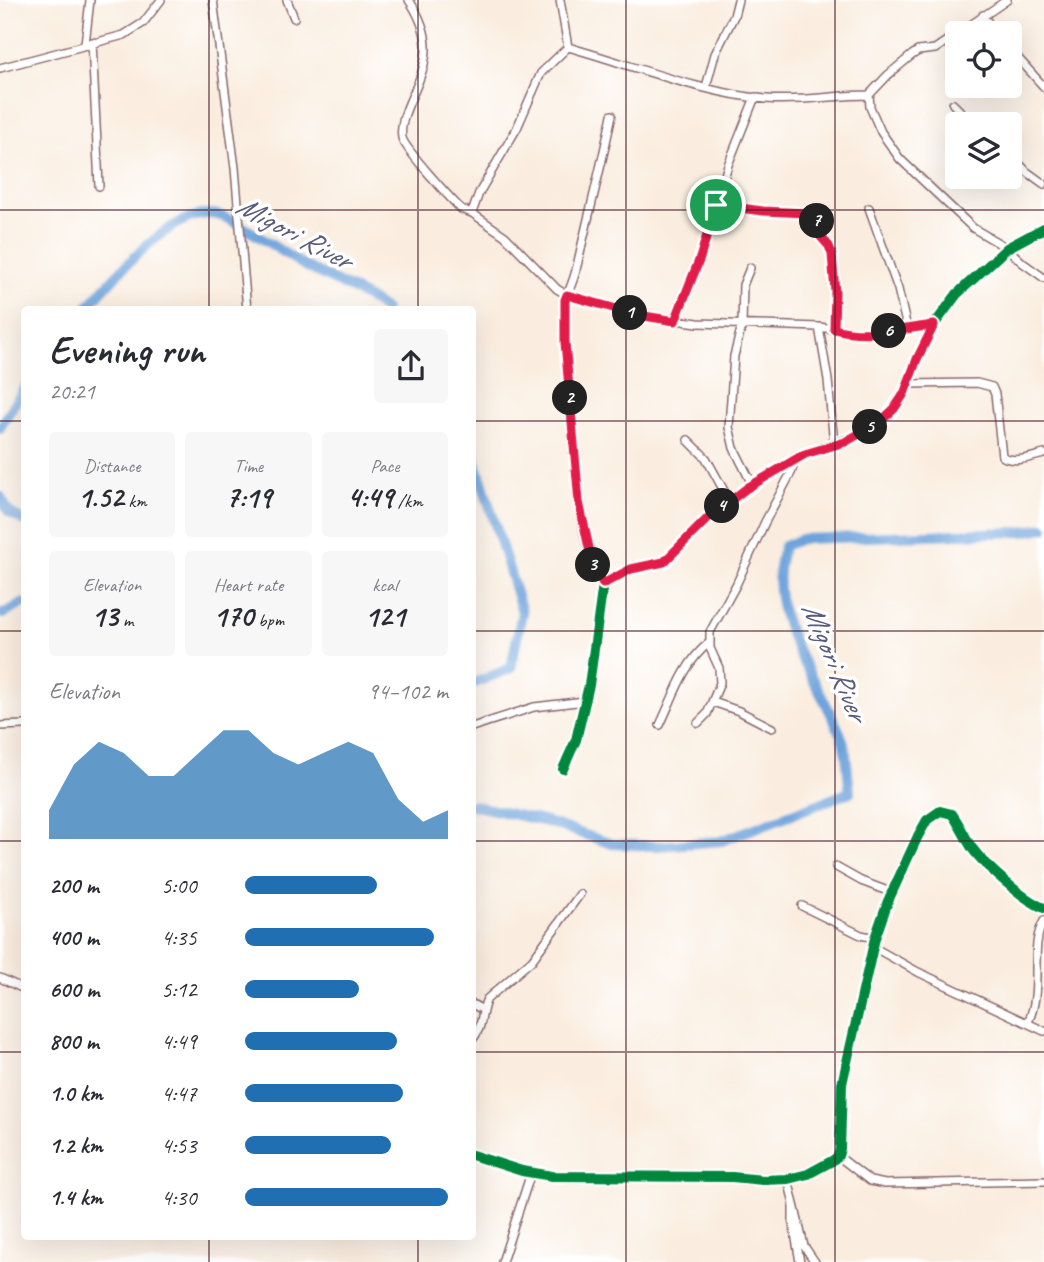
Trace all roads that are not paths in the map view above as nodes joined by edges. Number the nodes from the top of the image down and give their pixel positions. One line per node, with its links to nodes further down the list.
1 (90, 0): 14 (street)
2 (162, 0): 14 (street)
3 (213, 0): 36 (street)
4 (287, 0): 10 (street)
5 (410, 0): 30 (street)
6 (560, 0): 15 (street)
7 (738, 0): 18 (street)
8 (1007, 0): 9 (street)
9 (984, 15): 11 (street); 12 (street)
10 (294, 18)
11 (976, 21)
12 (986, 21)
13 (945, 42): 20 (street)
14 (89, 43): 17 (street); 27 (street)
15 (569, 47): 18 (street); 30 (street)
16 (1022, 63): 19 (street)
17 (0, 68)
18 (706, 87): 21 (street)
19 (1044, 87)
20 (869, 95): 21 (street); 32 (street)
21 (755, 97): 28 (street)
22 (953, 104): 23 (street)
23 (961, 112)
24 (612, 115): 35 (street)
25 (1022, 167): 26 (street)
26 (1044, 184)
27 (99, 186)
28 (716, 205): 37 (street); 42 (street)
29 (869, 208): 41 (street)
30 (472, 213): 35 (street)
31 (1044, 228): 32 (street)
32 (1007, 248): 34 (street); 39 (street)
33 (750, 268): 38 (street)
34 (1044, 278)
35 (567, 295): 37 (street); 50 (street)
36 (247, 306)
37 (675, 321): 38 (street)
38 (742, 325): 40 (street); 48 (street)
39 (934, 325): 41 (street); 43 (street)
40 (819, 327): 42 (street); 45 (street)
41 (907, 328): 42 (street)
42 (834, 329)
43 (907, 384): 45 (street); 46 (street)
44 (688, 440): 49 (street)
45 (834, 445): 47 (street)
46 (1044, 454)
47 (794, 460): 48 (street); 51 (street)
48 (752, 484): 49 (street)
49 (729, 500): 50 (street)
50 (603, 584): 52 (street)
51 (709, 643): 53 (street); 56 (street)
52 (585, 701): 58 (street); 60 (street)
53 (713, 702): 54 (street); 59 (street)
54 (698, 723)
55 (21, 725): 57 (street)
56 (660, 725)
57 (0, 726)
58 (476, 726)
59 (772, 728)
60 (563, 769)
61 (836, 867): 62 (street)
62 (893, 893): 65 (street); 67 (street)
63 (580, 894): 72 (street)
64 (802, 906): 67 (street)
65 (1044, 908)
66 (1044, 920): 73 (street)
67 (875, 938): 68 (street)
68 (873, 947): 73 (street); 77 (street)
69 (0, 978): 70 (street)
70 (21, 988)
71 (476, 1006): 72 (street)
72 (483, 1010): 75 (street)
73 (1028, 1022): 74 (street)
74 (1044, 1031)
75 (476, 1034)
76 (476, 1155): 78 (street)
77 (838, 1156): 79 (street); 80 (street)
78 (531, 1173): 79 (street); 82 (street)
79 (788, 1180): 81 (street)
80 (1044, 1181)
81 (794, 1206): 83 (street); 84 (street)
82 (502, 1262)
83 (800, 1262)
84 (815, 1262)

